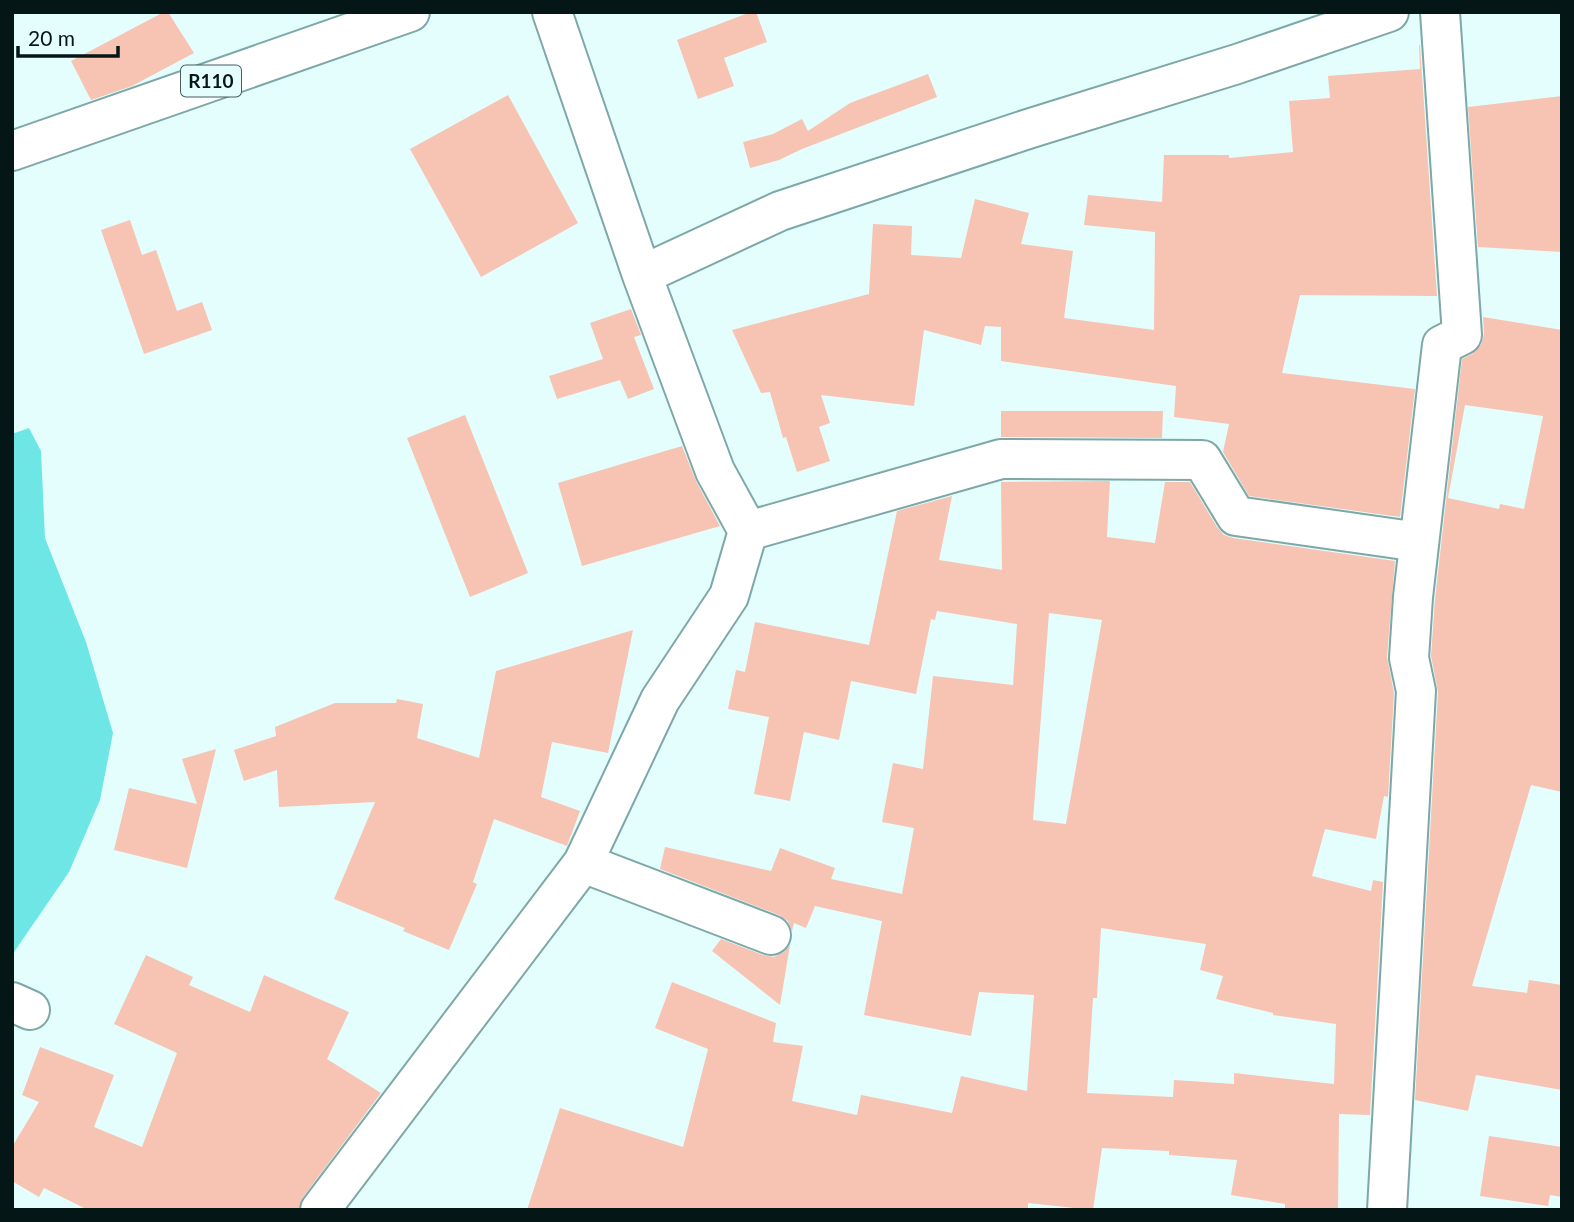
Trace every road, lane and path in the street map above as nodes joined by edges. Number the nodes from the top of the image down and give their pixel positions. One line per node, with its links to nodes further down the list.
1 (410, 12): 5 (street, R110)
2 (552, 12): 6 (street)
3 (1389, 12): 6 (street)
4 (1440, 12): 8 (street)
5 (15, 143)
6 (642, 275): 7 (street)
7 (748, 531): 8 (street); 9 (street)
8 (1419, 542): 12 (street)
9 (583, 863): 10 (street); 11 (street)
10 (772, 935)
11 (320, 1210)
12 (1387, 1210)

